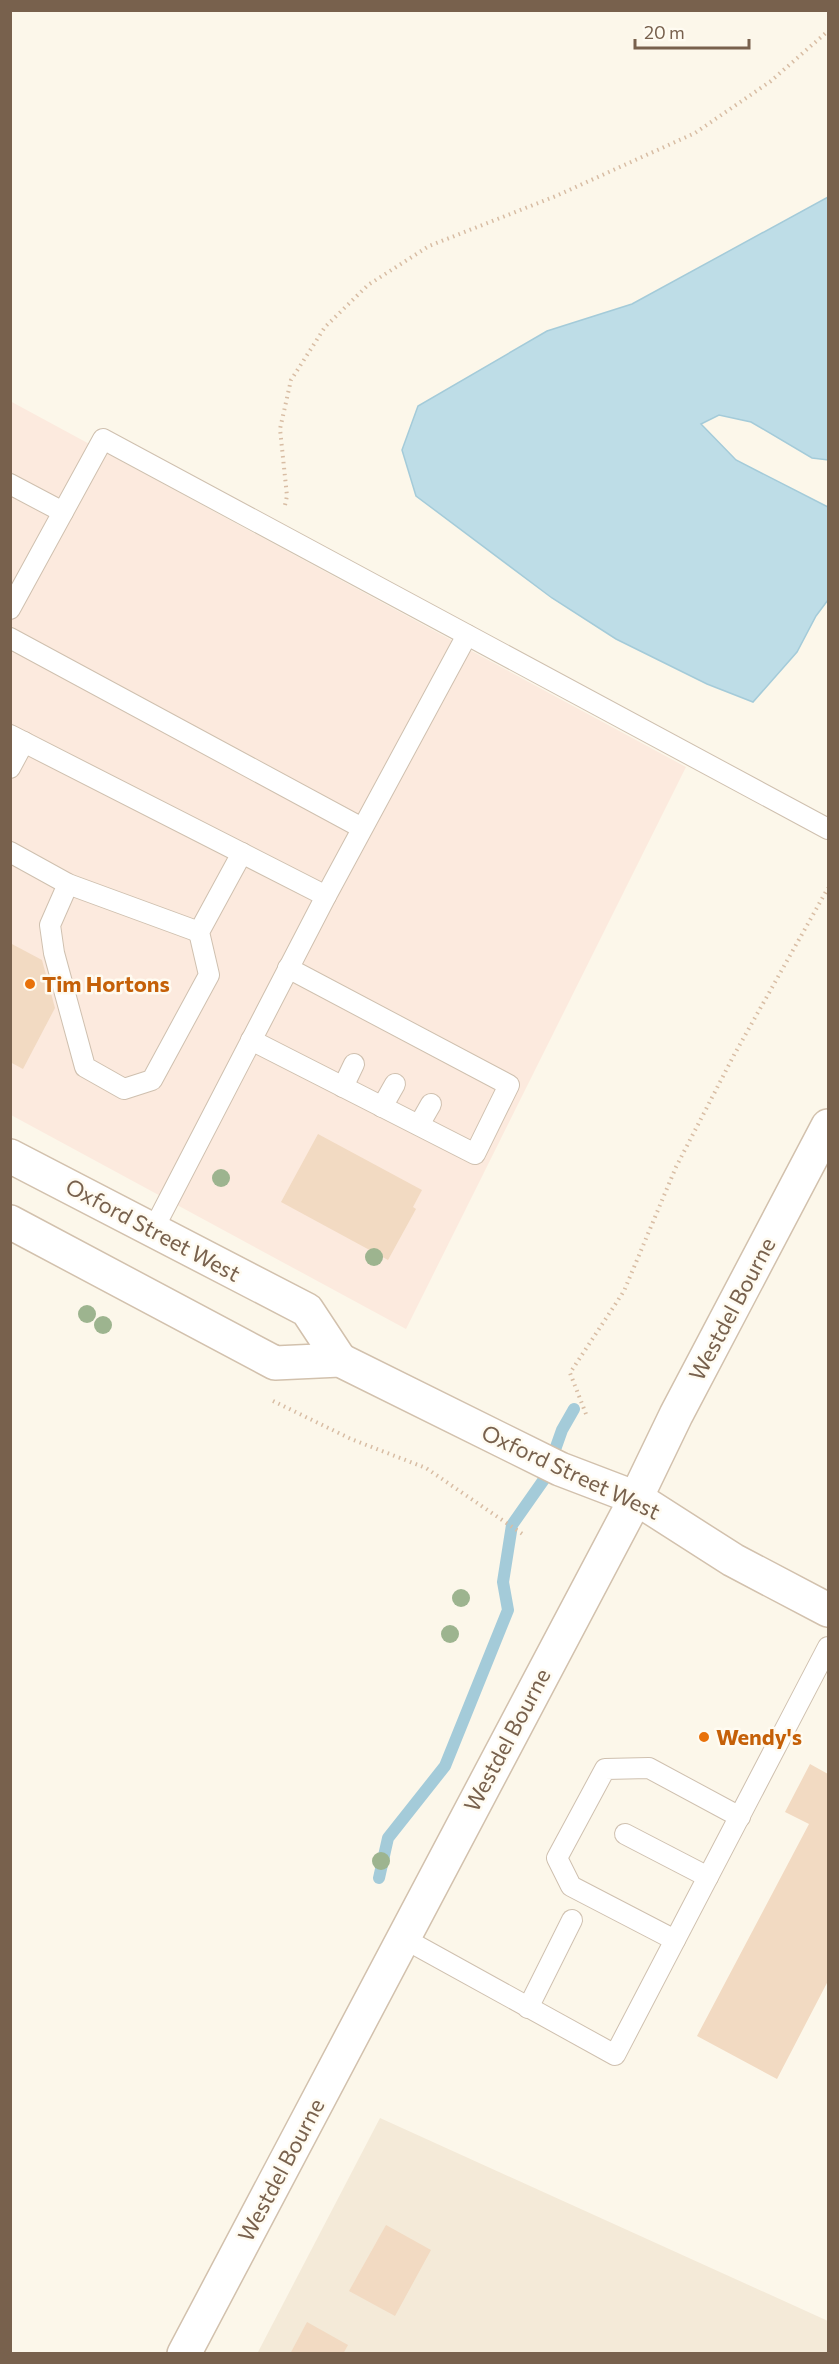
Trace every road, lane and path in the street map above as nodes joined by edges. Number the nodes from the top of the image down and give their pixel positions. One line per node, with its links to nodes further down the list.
1 (828, 31): 3 (path)
2 (10, 484): 4 (lane)
3 (285, 507)
4 (63, 512): 5 (lane); 6 (lane)
5 (10, 609)
6 (467, 635): 10 (lane); 11 (lane)
7 (10, 638): 10 (lane)
8 (17, 738): 9 (lane); 13 (lane)
9 (10, 768)
10 (362, 828): 16 (lane)
11 (828, 828)
12 (10, 852): 14 (lane)
13 (242, 853): 16 (lane); 17 (lane)
14 (68, 884): 17 (lane); 17 (lane)
15 (828, 888): 31 (path)
16 (326, 896): 18 (lane)
17 (199, 932)
18 (288, 968): 19 (lane); 25 (lane)
19 (251, 1040): 22 (lane); 29 (lane)
20 (354, 1064): 22 (lane)
21 (394, 1084): 24 (lane)
22 (342, 1087): 24 (lane)
23 (431, 1104): 25 (lane)
24 (382, 1107): 25 (lane)
25 (419, 1125)
26 (828, 1126): 32 (main road, Westdel Bourne)
27 (10, 1155): 29 (main road, Oxford Street West)
28 (10, 1222): 30 (main road, Oxford Street West)
29 (153, 1230): 30 (main road, Oxford Street West)
30 (340, 1360): 32 (main road, Oxford Street West)
31 (586, 1414)
32 (636, 1498): 33 (main road, Oxford Street West); 39 (main road, Westdel Bourne)
33 (828, 1610)
34 (828, 1647): 35 (lane)
35 (740, 1817): 37 (lane); 40 (lane)
36 (625, 1834): 37 (lane)
37 (708, 1877): 40 (lane)
38 (572, 1920): 41 (lane)
39 (403, 1938): 41 (lane); 42 (main road, Westdel Bourne)
40 (675, 1940): 41 (lane)
41 (528, 2007)
42 (184, 2354)

